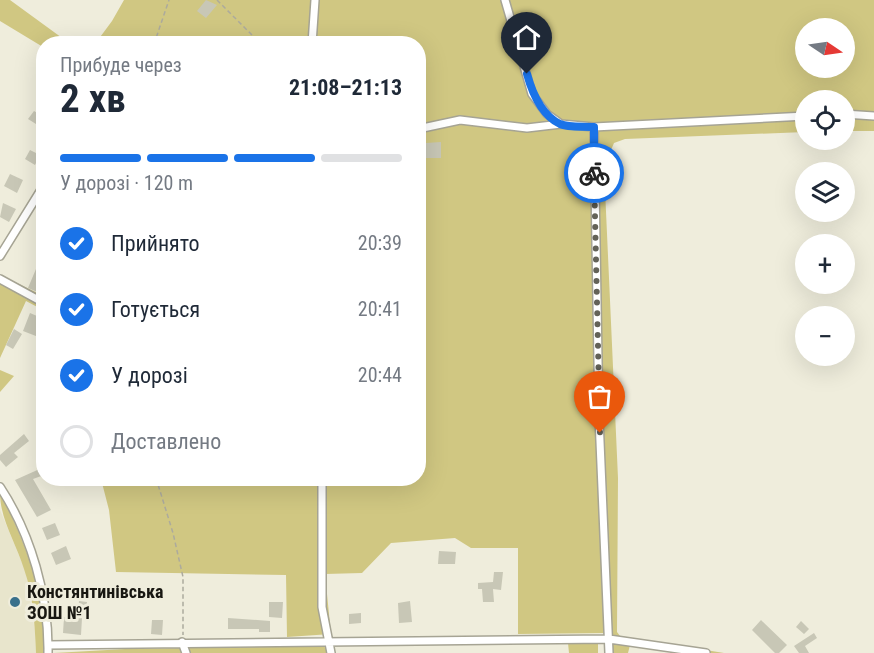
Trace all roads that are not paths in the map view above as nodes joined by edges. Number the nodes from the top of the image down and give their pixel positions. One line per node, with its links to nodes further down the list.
1 (315, 0): 3 (street)
2 (505, 0): 7 (street)
3 (313, 36)
4 (855, 115): 5 (street)
5 (874, 116)
6 (795, 117): 9 (street)
7 (561, 124): 8 (street); 9 (street)
8 (426, 127)
9 (594, 127): 16 (street)
10 (36, 198): 11 (street)
11 (0, 256)
12 (0, 279): 13 (street)
13 (36, 299)
14 (322, 486): 18 (street)
15 (0, 487): 19 (street)
16 (609, 639): 18 (street); 22 (street); 23 (street)
17 (183, 642): 18 (street); 19 (street); 20 (street)
18 (330, 642): 21 (street)
19 (48, 649)
20 (186, 653)
21 (331, 653)
22 (609, 653)
23 (706, 653)

